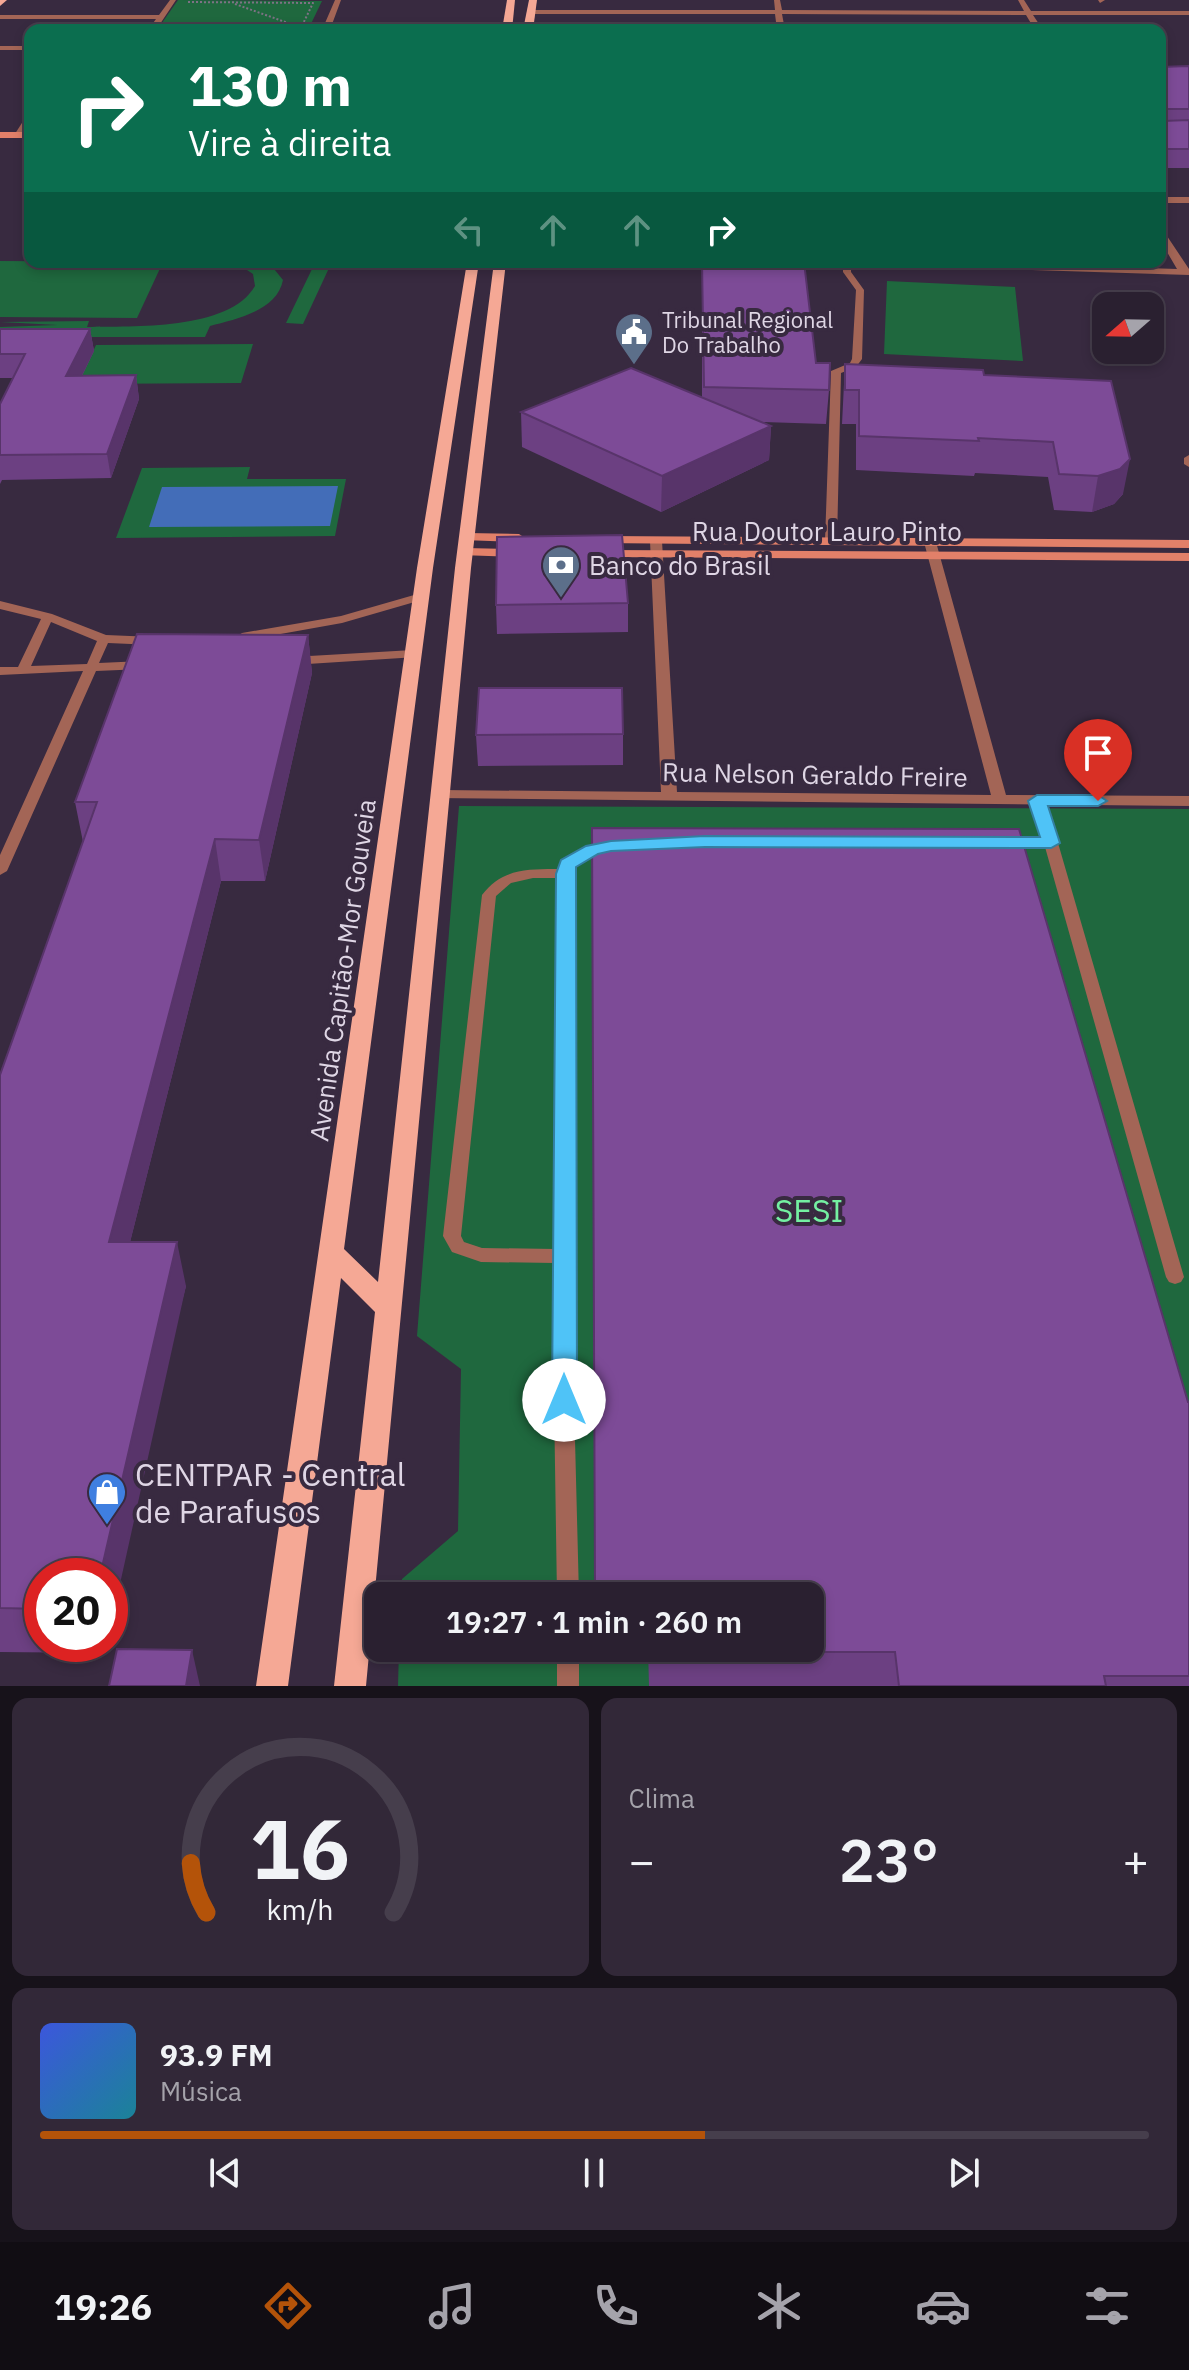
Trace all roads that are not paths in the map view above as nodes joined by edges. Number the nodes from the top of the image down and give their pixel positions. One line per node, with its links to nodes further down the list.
1 (338, 0): 14 (street)
2 (511, 0): 15 (main road)
3 (533, 0): 7 (main road)
4 (777, 0): 8 (street)
5 (1021, 0): 9 (street)
6 (177, 1): 12 (street)
7 (531, 12): 8 (street); 16 (main road)
8 (778, 12): 9 (street); 17 (street)
9 (1028, 13): 10 (street); 18 (street)
10 (1189, 13)
11 (0, 17): 12 (street)
12 (161, 17): 13 (street)
13 (156, 24)
14 (328, 24)
15 (509, 24)
16 (529, 24)
17 (780, 24)
18 (1035, 24)
19 (0, 48): 20 (street)
20 (24, 48)
21 (24, 125): 23 (street)
22 (0, 135): 23 (street)
23 (16, 135): 24 (street)
24 (24, 135)
25 (1166, 200): 26 (street)
26 (1189, 200)
27 (1166, 241): 32 (street)
28 (472, 268): 33 (main road, Avenida Capitão-Mor Gouveia)
29 (499, 268): 34 (main road, Avenida Capitão-Mor Gouveia)
30 (847, 268): 35 (lane)
31 (1061, 268): 32 (street)
32 (1186, 272)
33 (462, 336): 34 (main road); 39 (main road, Avenida Capitão-Mor Gouveia)
34 (489, 353): 39 (main road, Avenida Capitão-Mor Gouveia)
35 (836, 382): 36 (lane); 41 (lane)
36 (852, 383)
37 (1189, 458): 38 (lane)
38 (1189, 464)
39 (458, 468): 43 (main road, Avenida Capitão-Mor Gouveia); 49 (main road, Avenida Capitão-Mor Gouveia)
40 (530, 538): 43 (street)
41 (831, 541): 45 (street, Rua Doutor Lauro Pinto); 46 (street, Rua Doutor Lauro Pinto)
42 (1189, 544): 46 (street, Rua Doutor Lauro Pinto)
43 (466, 545): 47 (street); 61 (main road, Avenida Capitão-Mor Gouveia)
44 (592, 547): 45 (street, Rua Doutor Lauro Pinto)
45 (656, 548): 46 (street, Rua Doutor Lauro Pinto); 62 (street)
46 (931, 549): 48 (street, Rua Doutor Lauro Pinto); 63 (street)
47 (529, 553)
48 (1189, 557)
49 (421, 597): 53 (lane); 55 (main road, Avenida Capitão-Mor Gouveia)
50 (0, 605): 51 (lane)
51 (48, 617): 52 (lane); 59 (lane)
52 (104, 639): 54 (lane); 58 (lane)
53 (222, 639)
54 (163, 642)
55 (413, 654): 56 (lane); 71 (main road, Avenida Capitão-Mor Gouveia)
56 (281, 662)
57 (152, 665): 58 (lane)
58 (89, 667): 59 (lane); 69 (lane)
59 (23, 670): 60 (lane)
60 (0, 671)
61 (440, 795): 62 (street, Rua Nelson Geraldo Freire); 74 (main road, Avenida Capitão-Mor Gouveia)
62 (669, 796): 63 (street, Rua Nelson Geraldo Freire)
63 (1000, 801): 64 (street, Rua Nelson Geraldo Freire)
64 (1037, 801): 65 (street, Rua Nelson Geraldo Freire); 67 (lane)
65 (1189, 801)
66 (989, 843): 67 (lane)
67 (1051, 843): 73 (lane)
68 (627, 845): 70 (lane)
69 (0, 871)
70 (565, 874): 72 (lane); 72 (lane)
71 (331, 1252): 74 (main road); 77 (main road, Avenida Capitão-Mor Gouveia)
72 (564, 1256): 75 (lane)
73 (1175, 1277)
74 (388, 1309): 78 (main road, Avenida Capitão-Mor Gouveia)
75 (568, 1582)
76 (568, 1662): 79 (lane)
77 (272, 1686)
78 (350, 1686)
79 (568, 1686)

